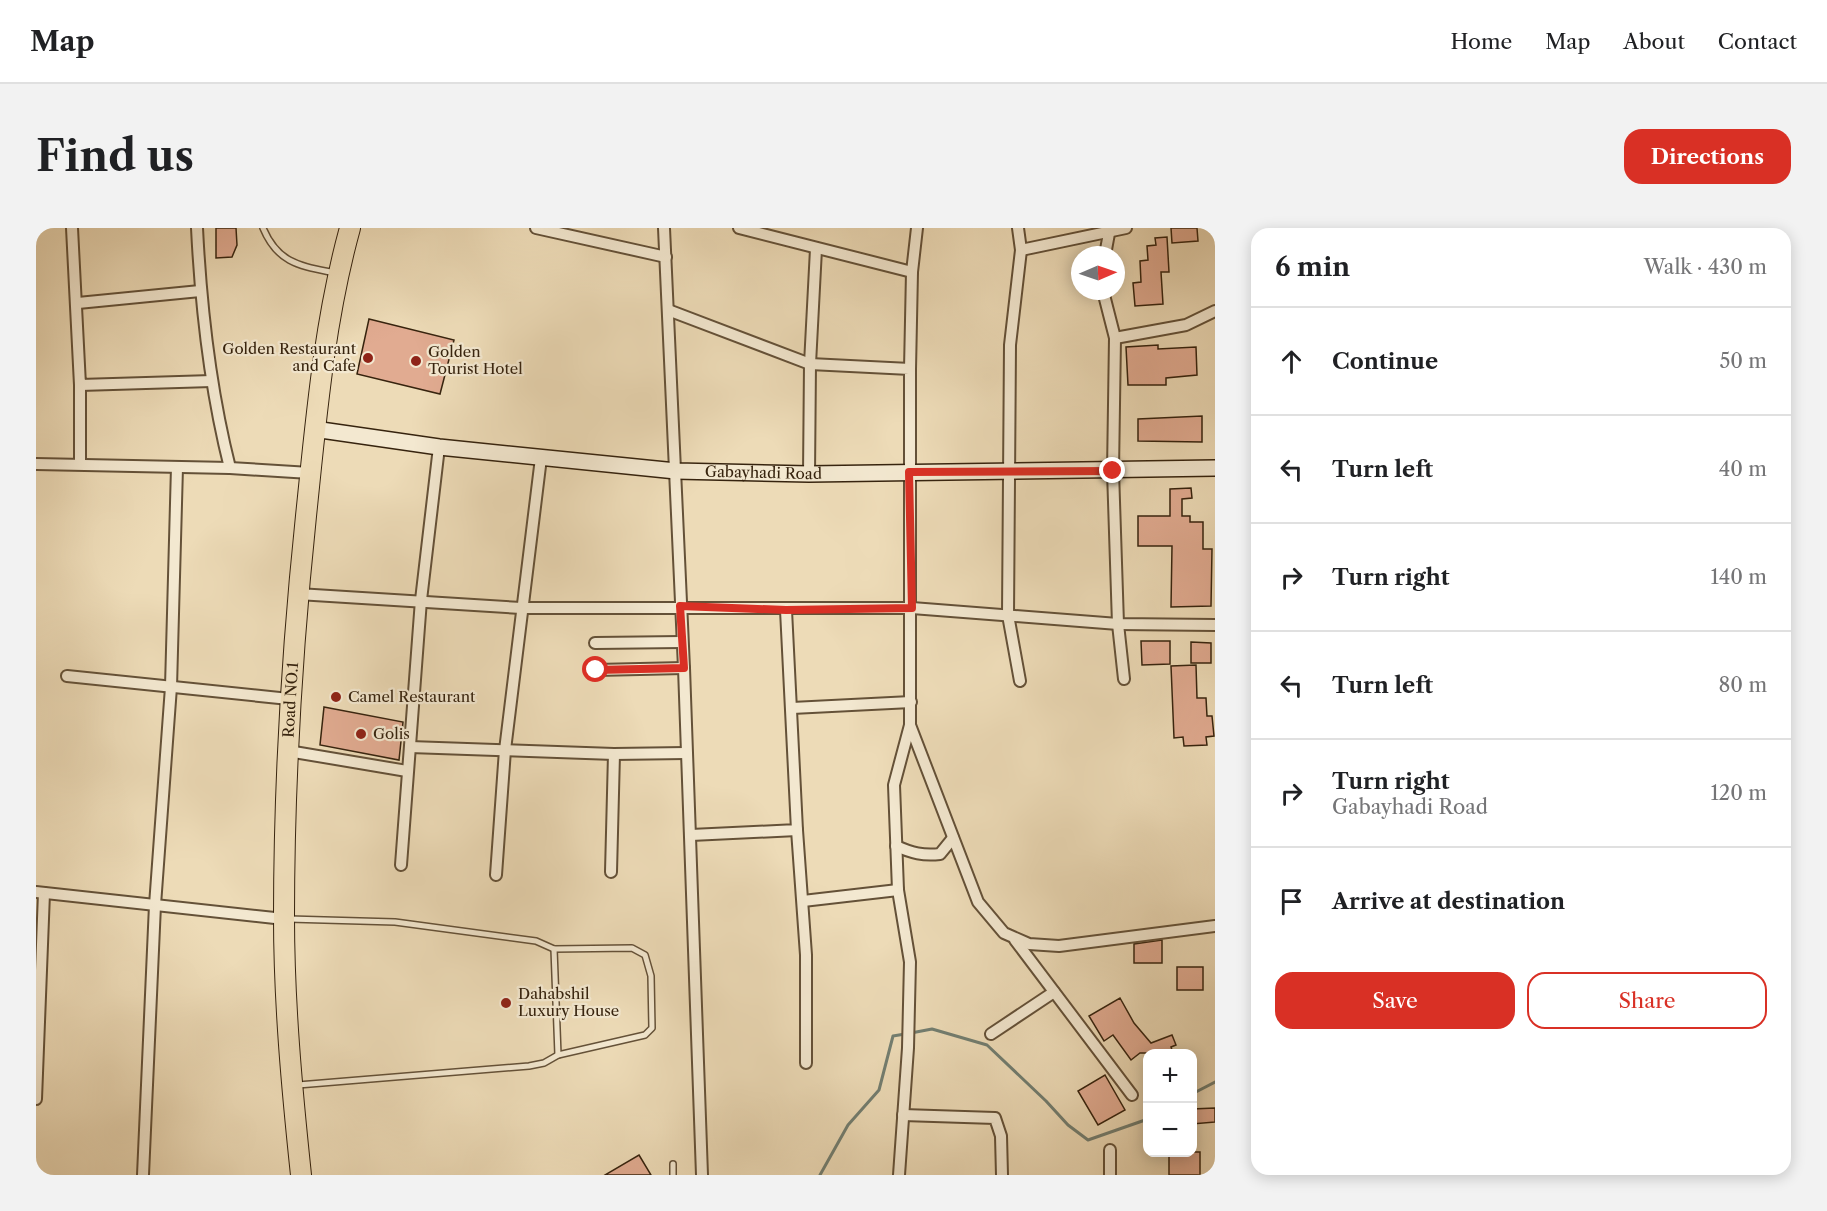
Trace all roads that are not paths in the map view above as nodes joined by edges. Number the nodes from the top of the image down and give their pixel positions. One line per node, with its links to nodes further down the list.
1 (72, 228): 20 (street)
2 (197, 228): 18 (street)
3 (263, 228): 17 (lane)
4 (350, 228): 17 (highway, Road NO.1)
5 (536, 228): 15 (street)
6 (664, 228): 15 (street)
7 (740, 228): 13 (street)
8 (917, 228): 16 (street)
9 (1018, 228): 14 (street)
10 (1126, 228): 11 (street)
11 (1110, 230): 12 (street); 14 (street)
12 (1107, 246)
13 (816, 249): 16 (street); 24 (street)
14 (1021, 250): 39 (street)
15 (666, 257): 21 (street)
16 (912, 272): 25 (street)
17 (337, 274): 28 (highway, Road NO.1)
18 (200, 291): 20 (street); 26 (street)
19 (1105, 300): 23 (street)
20 (78, 303): 27 (street)
21 (668, 310): 24 (street); 36 (street)
22 (1215, 311): 23 (street)
23 (1115, 338): 37 (street)
24 (810, 364): 25 (street); 41 (street)
25 (909, 369): 38 (street)
26 (212, 381): 27 (street); 34 (street)
27 (80, 384): 31 (street)
28 (314, 429): 29 (street, Gabayhadi Road); 40 (highway, Road NO.1)
29 (439, 447): 30 (street, Gabayhadi Road); 43 (street)
30 (540, 458): 36 (street, Gabayhadi Road); 45 (street)
31 (80, 463): 32 (street); 33 (street)
32 (36, 464)
33 (177, 467): 34 (street); 58 (street)
34 (230, 468): 40 (street)
35 (1215, 468): 37 (street, Gabayhadi Road)
36 (676, 471): 41 (street, Gabayhadi Road); 44 (street)
37 (1113, 471): 39 (street, Gabayhadi Road); 49 (street)
38 (909, 472): 39 (street, Gabayhadi Road); 41 (street, Gabayhadi Road); 46 (street)
39 (1009, 472): 48 (street)
40 (310, 473): 42 (highway, Road NO.1)
41 (809, 474)
42 (298, 594): 43 (street); 59 (highway, Road NO.1)
43 (421, 600): 45 (street); 63 (street)
44 (680, 606): 45 (street); 47 (street); 51 (street)
45 (521, 608): 65 (street)
46 (912, 608): 47 (street); 48 (street); 60 (street)
47 (786, 610): 61 (street)
48 (1008, 615): 49 (street); 57 (street)
49 (1118, 624): 50 (street); 56 (street)
50 (1215, 625)
51 (682, 642): 52 (street); 53 (street)
52 (595, 643)
53 (684, 668): 54 (street); 66 (street)
54 (596, 670)
55 (67, 676): 58 (street)
56 (1124, 680)
57 (1020, 681)
58 (171, 687): 59 (street); 79 (street)
59 (289, 699): 64 (highway, Road NO.1)
60 (911, 702): 61 (street); 62 (street)
61 (792, 708): 69 (street)
62 (910, 725): 71 (street); 72 (street)
63 (410, 747): 65 (street); 68 (street)
64 (288, 750): 68 (street); 80 (highway, Road NO.1)
65 (505, 750): 67 (street); 75 (street)
66 (686, 753): 67 (street); 70 (street)
67 (614, 754): 74 (street)
68 (407, 771): 73 (street)
69 (797, 830): 70 (street); 78 (street)
70 (691, 836): 97 (street)
71 (953, 838): 72 (street); 82 (street)
72 (896, 846): 76 (street)
73 (401, 865)
74 (611, 872)
75 (496, 875)
76 (898, 890): 78 (street); 91 (street)
77 (40, 893): 79 (street); 90 (street)
78 (803, 901): 87 (street)
79 (155, 905): 80 (street); 94 (street)
80 (284, 919): 83 (lane); 88 (highway, Road NO.1)
81 (1215, 926): 82 (street)
82 (1014, 938): 84 (street)
83 (554, 949): 86 (lane); 86 (lane)
84 (1054, 992): 85 (street); 89 (street)
85 (992, 1034)
86 (558, 1055): 88 (lane)
87 (806, 1064)
88 (292, 1085): 95 (highway, Road NO.1)
89 (1132, 1095)
90 (36, 1099)
91 (903, 1115): 98 (street); 99 (street)
92 (1110, 1150): 100 (street)
93 (673, 1164): 96 (lane)
94 (143, 1175)
95 (301, 1175)
96 (673, 1175)
97 (702, 1175)
98 (899, 1175)
99 (1002, 1175)
100 (1110, 1175)

